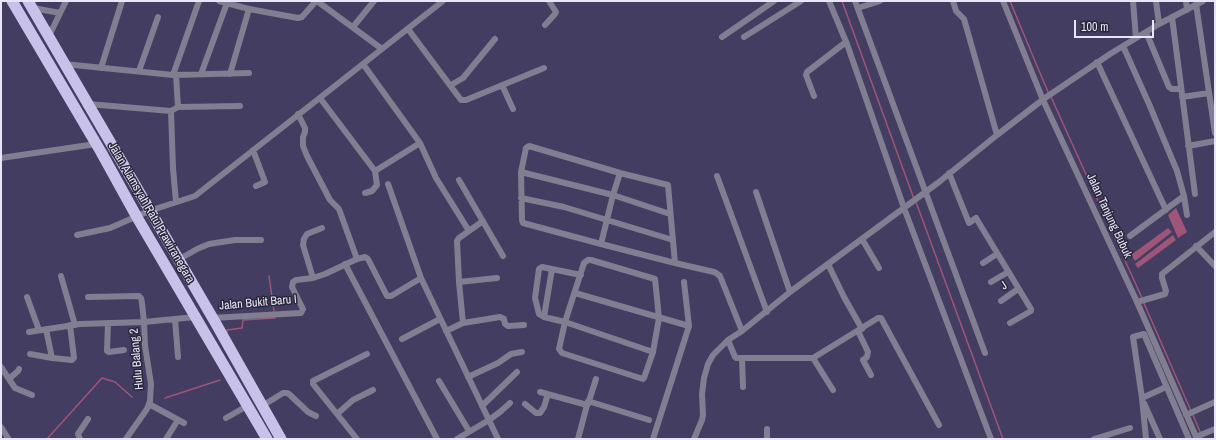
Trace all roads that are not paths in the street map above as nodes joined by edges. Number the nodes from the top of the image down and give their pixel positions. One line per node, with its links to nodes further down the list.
1 (12, 1): 70 (highway, Jalan Alamsyah Ratu Prawiranegara)
2 (66, 1): 27 (street)
3 (122, 1): 46 (street)
4 (199, 1): 52 (street)
5 (219, 1): 22 (street)
6 (317, 1): 25 (street); 32 (street)
7 (374, 1): 32 (street)
8 (443, 1): 33 (street)
9 (549, 1): 31 (street)
10 (774, 1): 36 (street)
11 (801, 1): 35 (street)
12 (829, 1): 40 (street)
13 (855, 1): 24 (street)
14 (880, 1): 24 (street)
15 (953, 1): 68 (street)
16 (1002, 1): 60 (street, Jalan Tanjung Bubuk)
17 (1133, 1): 38 (street)
18 (1156, 1): 30 (street)
19 (1186, 1): 26 (street)
20 (1203, 1): 23 (street)
21 (29, 4): 27 (street); 37 (highway, Jalan Alamsyah Ratu Prawiranegara)
22 (227, 4): 25 (street); 49 (street)
23 (1196, 4): 26 (street); 56 (street)
24 (858, 8): 85 (street)
25 (248, 10): 50 (street)
26 (1187, 10): 29 (street)
27 (60, 13): 37 (street)
28 (158, 17): 48 (street)
29 (1172, 18): 30 (street); 55 (street)
30 (1160, 24): 34 (street)
31 (545, 25)
32 (353, 27): 42 (street)
33 (408, 29): 42 (street); 53 (street)
34 (1146, 32): 38 (street); 55 (street)
35 (744, 36)
36 (722, 37)
37 (48, 38): 44 (highway, Jalan Alamsyah Ratu Prawiranegara)
38 (1136, 38): 41 (street)
39 (495, 39): 53 (street)
40 (846, 42): 57 (street); 91 (street)
41 (1123, 46): 43 (street); 88 (street)
42 (382, 49): 45 (street)
43 (1097, 62): 60 (street); 92 (street)
44 (64, 64): 46 (street); 61 (highway, Jalan Alamsyah Ratu Prawiranegara)
45 (363, 64): 59 (street); 71 (street)
46 (101, 68): 48 (street)
47 (544, 68): 54 (street)
48 (139, 71): 52 (street)
49 (202, 74): 50 (street); 52 (street)
50 (230, 74): 51 (street)
51 (249, 74)
52 (175, 75): 63 (street)
53 (451, 85): 54 (street)
54 (502, 85): 64 (street)
55 (1181, 89): 58 (street)
56 (1209, 93): 58 (street); 67 (street)
57 (814, 96)
58 (1182, 97): 72 (street)
59 (320, 98): 66 (street); 75 (street)
60 (1044, 99): 68 (street); 135 (street, Jalan Tanjung Bubuk)
61 (88, 104): 65 (street); 93 (highway, Jalan Alamsyah Ratu Prawiranegara)
62 (240, 106): 63 (street)
63 (178, 107): 65 (street)
64 (514, 109)
65 (171, 111): 90 (street)
66 (298, 114): 73 (street); 111 (street)
67 (1215, 133)
68 (997, 135): 78 (street)
69 (1215, 141): 72 (street)
70 (96, 144): 74 (street); 96 (highway, Jalan Alamsyah Ratu Prawiranegara)
71 (420, 144): 75 (street); 100 (street)
72 (1188, 146): 86 (street)
73 (253, 150): 82 (street); 90 (street)
74 (1, 158)
75 (375, 171): 84 (street)
76 (521, 172): 77 (street); 87 (street); 89 (street)
77 (620, 173): 87 (street); 94 (street)
78 (949, 174): 85 (street); 109 (street)
79 (717, 176): 136 (street)
80 (459, 180): 98 (street)
81 (388, 184): 124 (street)
82 (256, 186)
83 (756, 192): 130 (street)
84 (365, 193)
85 (923, 193): 91 (street); 163 (street)
86 (1194, 194)
87 (613, 195): 94 (street); 97 (street)
88 (1184, 196): 92 (street); 95 (street)
89 (521, 198): 97 (street); 107 (street)
90 (176, 202): 93 (street)
91 (906, 207): 104 (street); 222 (street)
92 (1166, 210): 103 (street)
93 (149, 211): 96 (street); 112 (highway, Jalan Alamsyah Ratu Prawiranegara)
94 (670, 214): 106 (street)
95 (1187, 215)
96 (137, 217): 102 (street); 137 (highway, Jalan Alamsyah Ratu Prawiranegara)
97 (607, 219): 106 (street); 107 (street)
98 (483, 221): 100 (street); 110 (street)
99 (322, 228): 123 (street)
100 (469, 231): 126 (street)
101 (1215, 232): 108 (street)
102 (77, 235)
103 (1130, 236)
104 (862, 239): 116 (street); 118 (street)
105 (261, 240): 112 (street)
106 (674, 240): 113 (street)
107 (601, 244): 113 (street)
108 (1196, 246): 117 (street); 135 (street)
109 (997, 254): 114 (street); 120 (street)
110 (503, 256)
111 (357, 259): 115 (street, Jalan Bukit Baru I); 124 (street)
112 (178, 260): 139 (highway, Jalan Alamsyah Ratu Prawiranegara)
113 (675, 263): 156 (street)
114 (983, 263)
115 (345, 264): 123 (street, Jalan Bukit Baru I); 215 (street)
116 (828, 264): 130 (street); 154 (street)
117 (1215, 266)
118 (879, 268)
119 (552, 270): 121 (street); 138 (street); 138 (street)
120 (1008, 272): 128 (street); 129 (street)
121 (581, 275): 131 (street); 140 (street)
122 (61, 276): 148 (street)
123 (313, 278): 139 (street, Jalan Bukit Baru I)
124 (421, 278): 142 (street)
125 (497, 278): 126 (street)
126 (459, 282): 146 (street)
127 (684, 282): 150 (street)
128 (992, 282)
129 (1018, 289): 134 (street, J); 147 (street)
130 (790, 292): 136 (street)
131 (575, 293): 140 (street); 144 (street)
132 (27, 297): 153 (street)
133 (88, 297): 143 (street)
134 (1001, 300)
135 (1140, 302): 152 (street, Jalan Tanjung Bubuk)
136 (767, 312): 156 (street)
137 (195, 317): 141 (street, Hulu Balang 2); 191 (highway, Jalan Alamsyah Ratu Prawiranegara)
138 (544, 317): 144 (street)
139 (212, 318): 192 (highway, Jalan Alamsyah Ratu Prawiranegara)
140 (659, 318): 150 (street); 162 (street)
141 (175, 319): 143 (street, Hulu Balang 2); 166 (street)
142 (440, 319): 155 (street); 158 (street)
143 (144, 322): 145 (street); 187 (street, Hulu Balang 2)
144 (565, 322): 162 (street); 162 (street)
145 (108, 323): 148 (street); 160 (street)
146 (463, 323): 149 (street); 155 (street)
147 (1010, 323)
148 (73, 325): 151 (street); 167 (street)
149 (524, 325)
150 (689, 326): 219 (street)
151 (46, 329): 153 (street); 167 (street)
152 (1144, 329): 179 (street, Jalan Tanjung Bubuk); 185 (street)
153 (39, 330): 157 (street)
154 (860, 330): 169 (street); 173 (street); 201 (street)
155 (446, 331): 174 (street)
156 (742, 331): 159 (street)
157 (29, 332)
158 (402, 339)
159 (728, 340): 168 (street); 220 (street)
160 (124, 350)
161 (522, 352): 174 (street)
162 (653, 352)
163 (985, 353)
164 (30, 354): 167 (street)
165 (368, 354): 195 (street)
166 (178, 357)
167 (52, 358)
168 (742, 358): 169 (street); 178 (street)
169 (813, 358): 181 (street)
170 (1, 367): 175 (street)
171 (19, 369): 175 (street)
172 (517, 372): 193 (street)
173 (871, 375)
174 (468, 377): 193 (street)
175 (9, 379): 184 (street)
176 (596, 379): 189 (street)
177 (439, 381): 206 (street)
178 (743, 387)
179 (1169, 388): 185 (street); 194 (street, Jalan Tanjung Bubuk); 208 (street)
180 (373, 390): 195 (street)
181 (833, 390)
182 (540, 392): 183 (street)
183 (548, 394): 189 (street); 190 (street)
184 (32, 395)
185 (1142, 398): 224 (street); 225 (street)
186 (1215, 402): 194 (street)
187 (150, 403): 210 (street, Hulu Balang 2); 211 (street)
188 (510, 403): 199 (street)
189 (588, 403): 200 (street); 218 (street)
190 (525, 404)
191 (247, 406): 197 (street); 212 (highway, Jalan Alamsyah Ratu Prawiranegara)
192 (262, 406): 196 (street); 213 (highway, Jalan Alamsyah Ratu Prawiranegara)
193 (482, 406): 199 (street)
194 (1190, 413): 208 (street, Jalan Tanjung Bubuk)
195 (337, 414): 214 (street)
196 (316, 416)
197 (226, 418)
198 (88, 419): 209 (street)
199 (489, 420): 206 (street); 217 (street)
200 (649, 420)
201 (939, 425)
202 (1, 427): 207 (street)
203 (1130, 428): 223 (street)
204 (767, 429): 221 (street)
205 (1212, 430): 208 (street)
206 (469, 432): 216 (street)
207 (8, 438)
208 (1195, 438)
209 (80, 439)
210 (126, 439)
211 (166, 439)
212 (267, 439)
213 (281, 439)
214 (357, 439)
215 (437, 439)
216 (457, 439)
217 (498, 439)
218 (578, 439)
219 (653, 439)
220 (694, 439)
221 (767, 439)
222 (991, 439)
223 (1096, 439)
224 (1146, 439)
225 (1160, 439)

